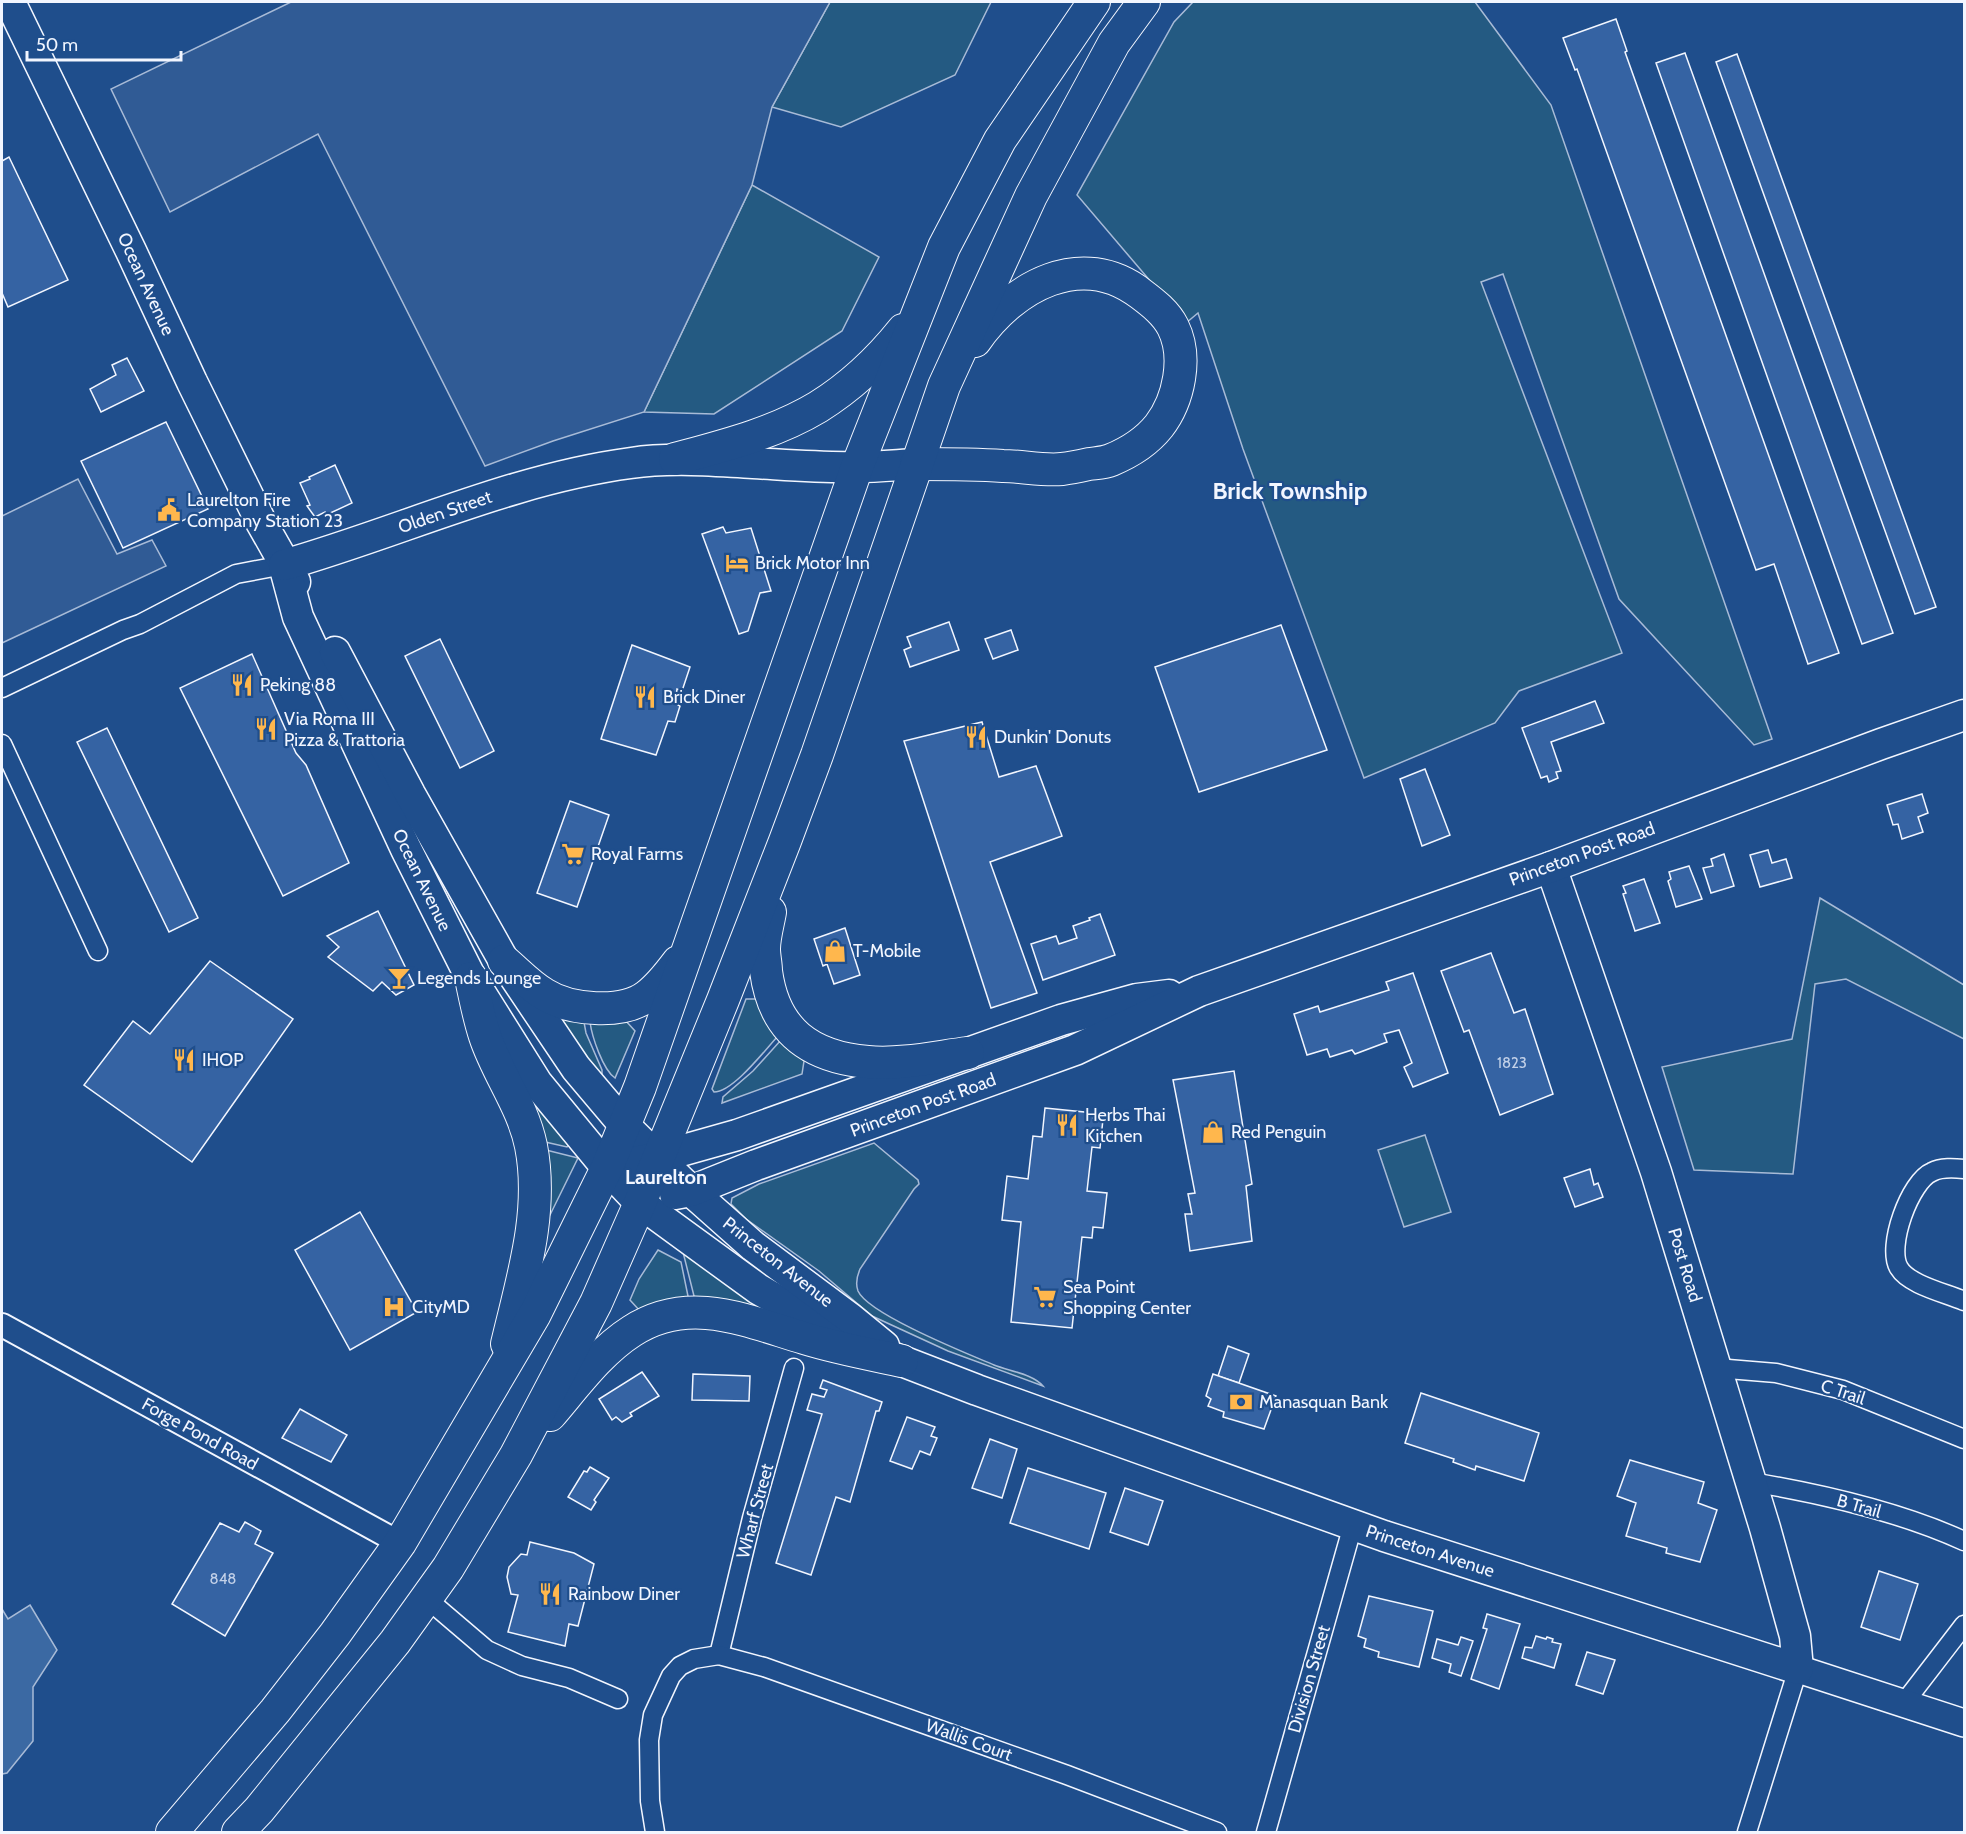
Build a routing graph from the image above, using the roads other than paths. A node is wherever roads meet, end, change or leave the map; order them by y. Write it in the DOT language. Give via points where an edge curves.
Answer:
graph roads {
  1 [pos="10,2"];
  2 [pos="1094,2"];
  3 [pos="1144,2"];
  4 [pos="921,309"];
  5 [pos="944,386"];
  6 [pos="675,459"];
  7 [pos="916,464"];
  8 [pos="857,467"];
  9 [pos="284,565"];
  10 [pos="2,688"];
  11 [pos="1965,715"];
  12 [pos="2,744"];
  13 [pos="785,841"];
  14 [pos="1551,867"];
  15 [pos="690,946"];
  16 [pos="98,951"];
  17 [pos="504,961"];
  18 [pos="471,978"];
  19 [pos="1199,991"];
  20 [pos="968,1053"];
  21 [pos="625,1126"];
  22 [pos="659,1157"];
  23 [pos="607,1168"];
  24 [pos="1965,1169"];
  25 [pos="691,1191"];
  26 [pos="640,1203"];
  27 [pos="1965,1301"];
  28 [pos="2,1325"];
  29 [pos="902,1361"];
  30 [pos="794,1368"];
  31 [pos="1716,1368"];
  32 [pos="500,1376"];
  33 [pos="1965,1439"];
  34 [pos="516,1455"];
  35 [pos="1751,1482"];
  36 [pos="1353,1525"];
  37 [pos="1965,1540"];
  38 [pos="400,1543"];
  39 [pos="426,1598"];
  40 [pos="1965,1624"];
  41 [pos="719,1655"];
  42 [pos="1798,1669"];
  43 [pos="618,1699"];
  44 [pos="1904,1703"];
  45 [pos="1965,1723"];
  46 [pos="172,1833"];
  47 [pos="238,1833"];
  48 [pos="654,1833"];
  49 [pos="1217,1833"];
  50 [pos="1266,1833"];
  51 [pos="1747,1833"];
  1 -- 9 [label="main road, Ocean Avenue"];
  2 -- 4 [label="highway" via="1000,140 944,247"];
  3 -- 5 [label="highway" via="1114,43 1031,196"];
  4 -- 6 [label="highway" via="861,375 817,407 778,426"];
  4 -- 8 [label="highway"];
  5 -- 7 [label="highway"];
  5 -- 7 [label="highway" via="980,334 1010,303 1041,281 1074,273 1120,281 1159,308 1173,327 1181,365 1172,402 1159,426 1137,446 1109,461 1060,469"];
  6 -- 8 [label="main road, Olden Street"];
  6 -- 9 [label="main road, Olden Street" via="594,468 536,482"];
  7 -- 8 [label="main road, Olden Street"];
  7 -- 13 [label="highway"];
  8 -- 15 [label="highway"];
  9 -- 10 [label="street, Olden Street" via="236,574"];
  9 -- 17 [label="main road, Ocean Avenue" via="313,609"];
  9 -- 18 [label="main road, Ocean Avenue" via="298,617"];
  11 -- 14 [label="main road, Princeton Post Road"];
  12 -- 16 [label="street"];
  13 -- 20 [label="highway" via="764,949 768,987 777,1012 789,1028 804,1043 830,1056 869,1062"];
  13 -- 22 [label="highway"];
  14 -- 19 [label="main road, Princeton Post Road"];
  14 -- 31 [label="main road, Post Road" via="1656,1172"];
  15 -- 17 [label="highway" via="646,997 609,1009 564,1003 543,994"];
  15 -- 21 [label="highway"];
  17 -- 21 [label="main road, Ocean Avenue" via="576,1068"];
  18 -- 23 [label="main road, Ocean Avenue" via="537,1083"];
  18 -- 32 [label="highway" via="485,1037 514,1096 531,1144 534,1171 535,1210 529,1248"];
  19 -- 20 [label="main road, Princeton Post Road" via="1137,999 1061,1020"];
  19 -- 25 [label="main road, Princeton Post Road" via="1076,1050"];
  20 -- 22 [label="main road, Princeton Post Road" via="737,1135"];
  21 -- 22 [label="main road, Ocean Avenue"];
  21 -- 23 [label="highway"];
  22 -- 23 [label="main road, Princeton Post Road"];
  22 -- 25 [label="main road, Princeton Avenue"];
  22 -- 26 [label="highway"];
  23 -- 26 [label="main road, Princeton Avenue"];
  23 -- 32 [label="highway"];
  24 -- 27 [label="street" via="1932,1171 1921,1180 1900,1218 1896,1240 1898,1266 1910,1280"];
  25 -- 26 [label="main road, Princeton Post Road"];
  25 -- 29 [label="main road, Princeton Avenue" via="753,1246"];
  26 -- 29 [label="main road, Princeton Avenue" via="784,1305 845,1339"];
  26 -- 34 [label="highway" via="596,1303"];
  28 -- 38 [label="street, Forge Pond Road"];
  29 -- 34 [label="highway" via="836,1347 719,1313 664,1317 634,1329 608,1349"];
  29 -- 36 [label="main road, Princeton Avenue"];
  30 -- 41 [label="street, Wharf Street"];
  31 -- 33 [label="street, C Trail" via="1776,1373 1843,1390"];
  31 -- 35 [label="main road, Post Road"];
  32 -- 38 [label="highway"];
  34 -- 39 [label="highway"];
  35 -- 37 [label="street, B Trail" via="1813,1493 1935,1527"];
  35 -- 42 [label="main road, Post Road" via="1795,1636"];
  36 -- 42 [label="main road, Princeton Avenue"];
  36 -- 50 [label="street, Division Street"];
  38 -- 46 [label="highway" via="275,1711"];
  39 -- 43 [label="street" via="486,1650"];
  39 -- 47 [label="highway" via="395,1642"];
  40 -- 44 [label="street"];
  41 -- 48 [label="street" via="680,1666 671,1676 653,1715 649,1740"];
  41 -- 49 [label="street, Wallis Court" via="764,1667 1044,1767"];
  42 -- 44 [label="main road, Princeton Avenue"];
  42 -- 51 [label="street"];
  44 -- 45 [label="main road, Princeton Avenue"];
}
